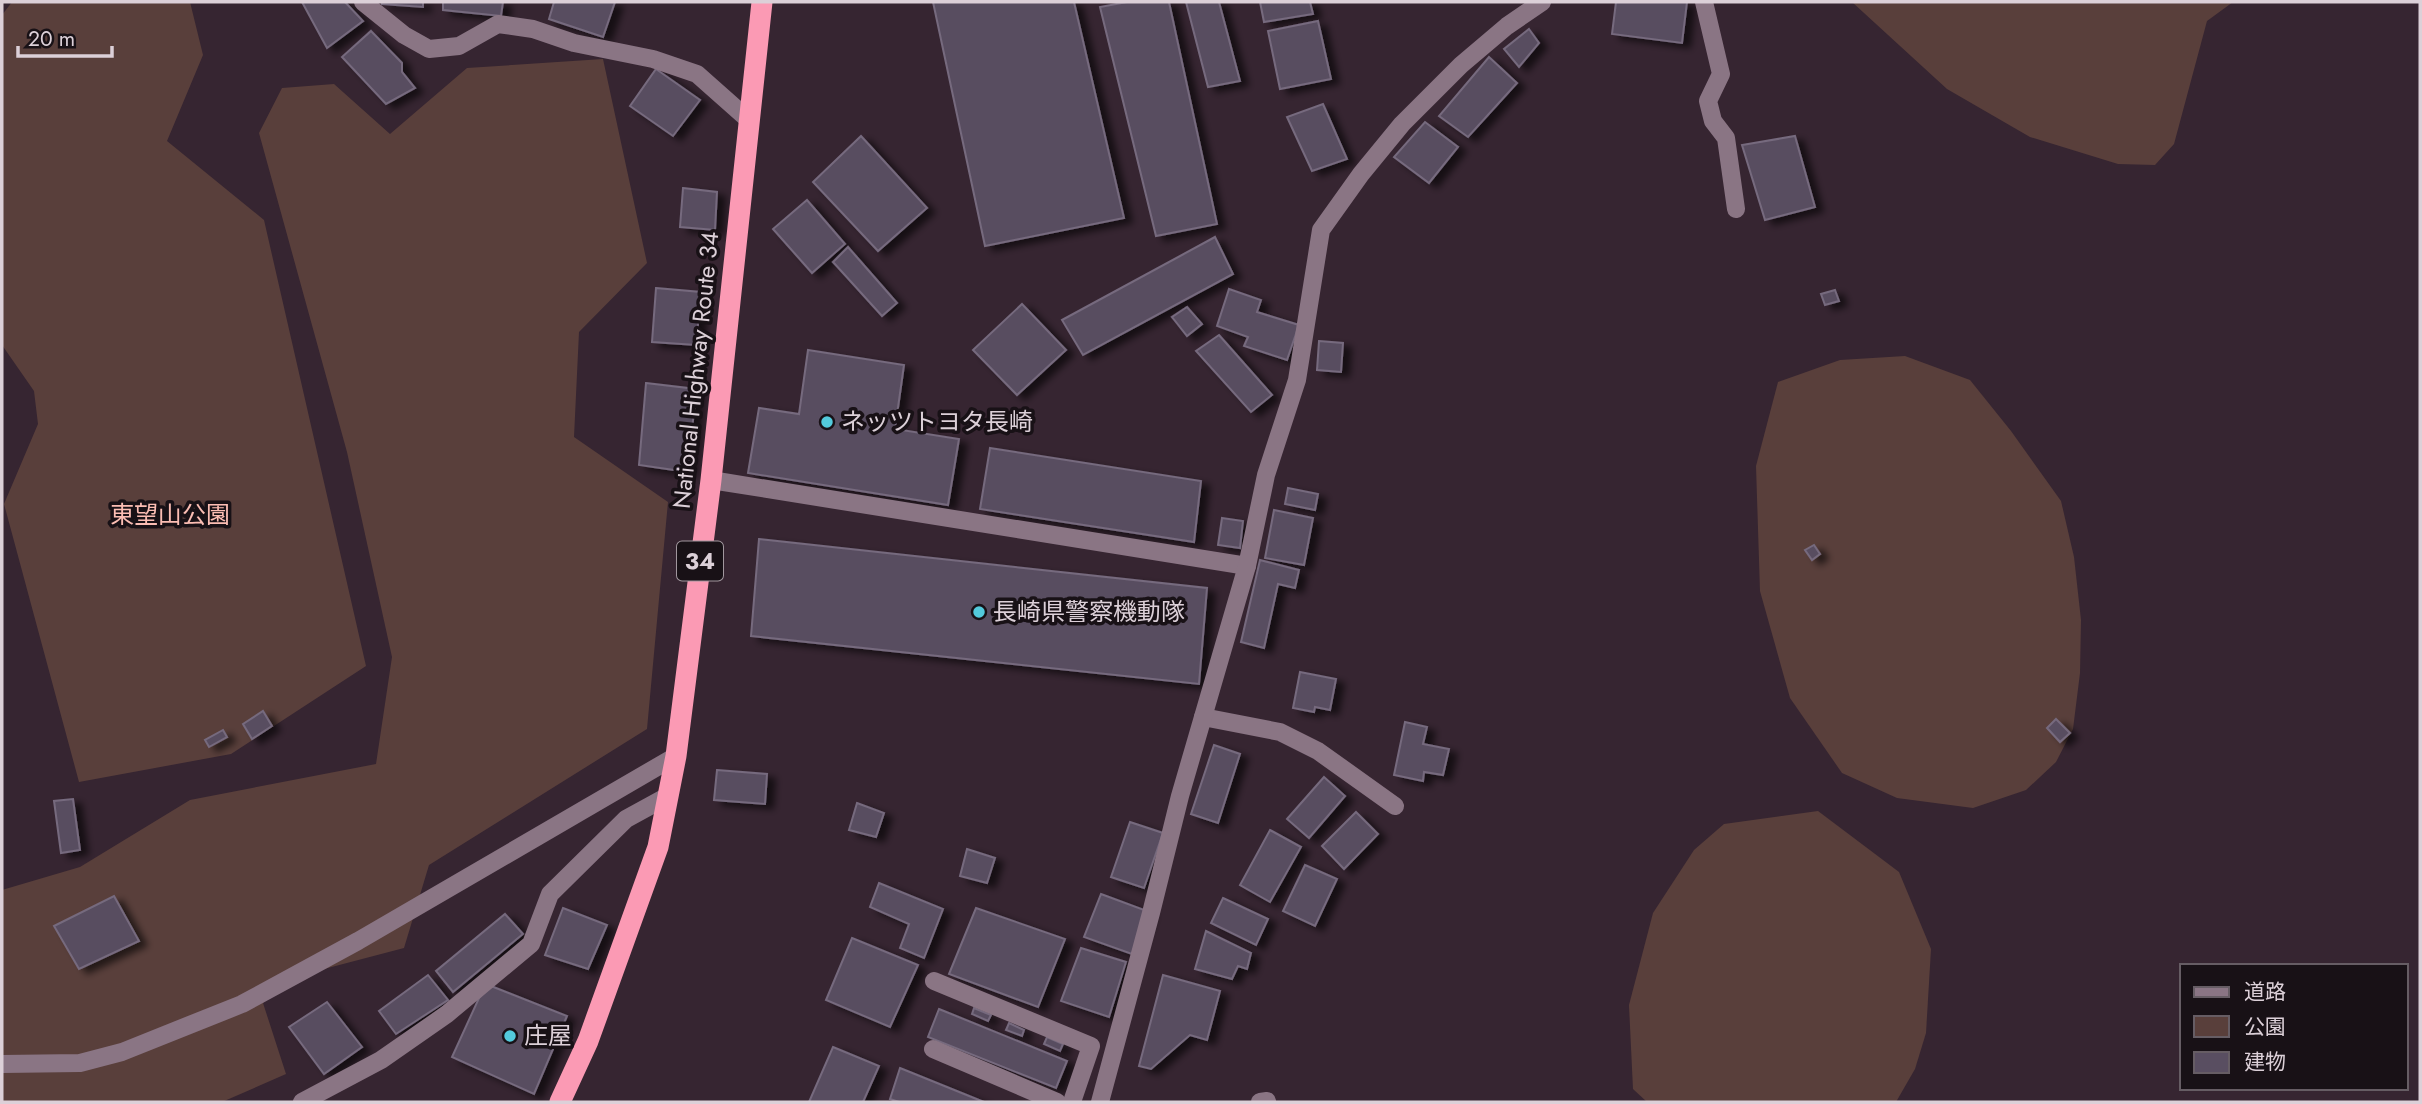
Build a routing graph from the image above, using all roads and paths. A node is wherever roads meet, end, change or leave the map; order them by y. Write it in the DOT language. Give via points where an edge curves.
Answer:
graph roads {
  1 [pos="363,2"];
  2 [pos="762,2"];
  3 [pos="1542,2"];
  4 [pos="1704,2"];
  5 [pos="750,121"];
  6 [pos="1736,209"];
  7 [pos="711,480"];
  8 [pos="1248,566"];
  9 [pos="1203,716"];
  10 [pos="676,756"];
  11 [pos="668,796"];
  12 [pos="1395,806"];
  13 [pos="934,981"];
  14 [pos="933,1049"];
  15 [pos="2,1064"];
  16 [pos="302,1102"];
  17 [pos="561,1102"];
  18 [pos="1057,1102"];
  19 [pos="1072,1102"];
  20 [pos="1100,1102"];
  1 -- 5 [label="street" via="404,35 429,48 459,46 498,24 653,59 697,74"];
  2 -- 5 [label="highway, National Highway Route 34 / 34"];
  3 -- 8 [label="street" via="1461,65 1402,124 1321,230 1297,380 1266,475"];
  4 -- 6 [label="street" via="1721,74 1708,101 1713,121 1726,138"];
  5 -- 7 [label="highway, National Highway Route 34 / 34"];
  7 -- 8 [label="street"];
  7 -- 10 [label="highway, National Highway Route 34 / 34"];
  8 -- 9 [label="street"];
  9 -- 12 [label="street" via="1280,732 1318,751"];
  9 -- 20 [label="street"];
  10 -- 11 [label="highway, National Highway Route 34 / 34"];
  10 -- 15 [label="street" via="242,1004 122,1052 80,1063"];
  11 -- 16 [label="street" via="626,819 550,894 531,944 447,1014 381,1060"];
  11 -- 17 [label="highway, National Highway Route 34 / 34" via="658,847 588,1041"];
  13 -- 19 [label="street" via="1091,1046"];
  14 -- 18 [label="street"];
}
